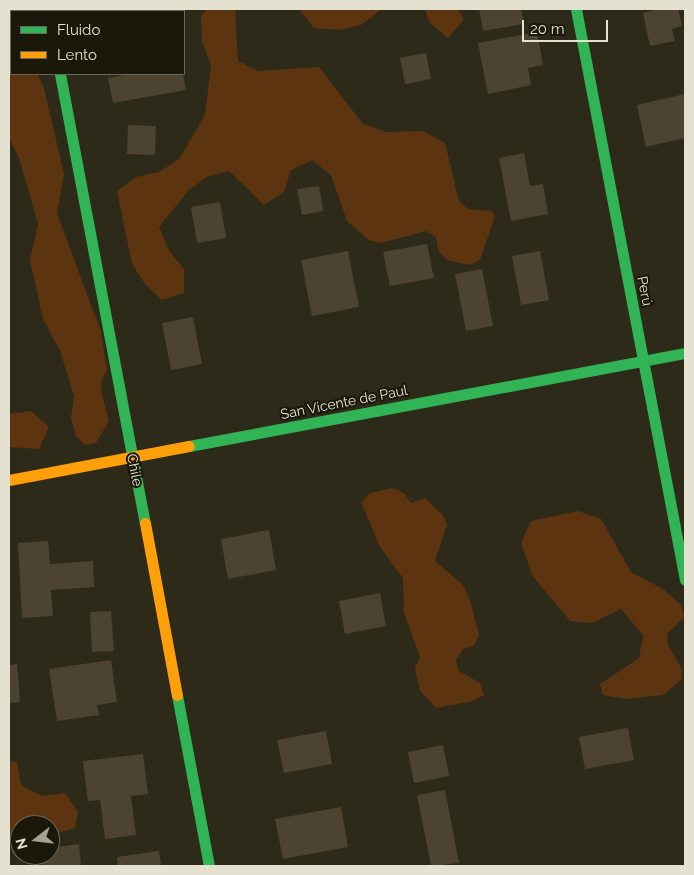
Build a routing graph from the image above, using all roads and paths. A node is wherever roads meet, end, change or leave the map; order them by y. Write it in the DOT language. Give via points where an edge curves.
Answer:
graph roads {
  1 [pos="576,9"];
  2 [pos="60,75"];
  3 [pos="685,353"];
  4 [pos="644,361"];
  5 [pos="132,457"];
  6 [pos="9,480"];
  7 [pos="685,580"];
  8 [pos="209,866"];
  1 -- 4 [label="street, Perú"];
  2 -- 5 [label="street, Chile"];
  3 -- 4 [label="street, San Vicente de Paul"];
  4 -- 5 [label="street, San Vicente de Paul"];
  4 -- 7 [label="street, Perú"];
  5 -- 6 [label="street, San Vicente de Paul"];
  5 -- 8 [label="street, Chile"];
}
